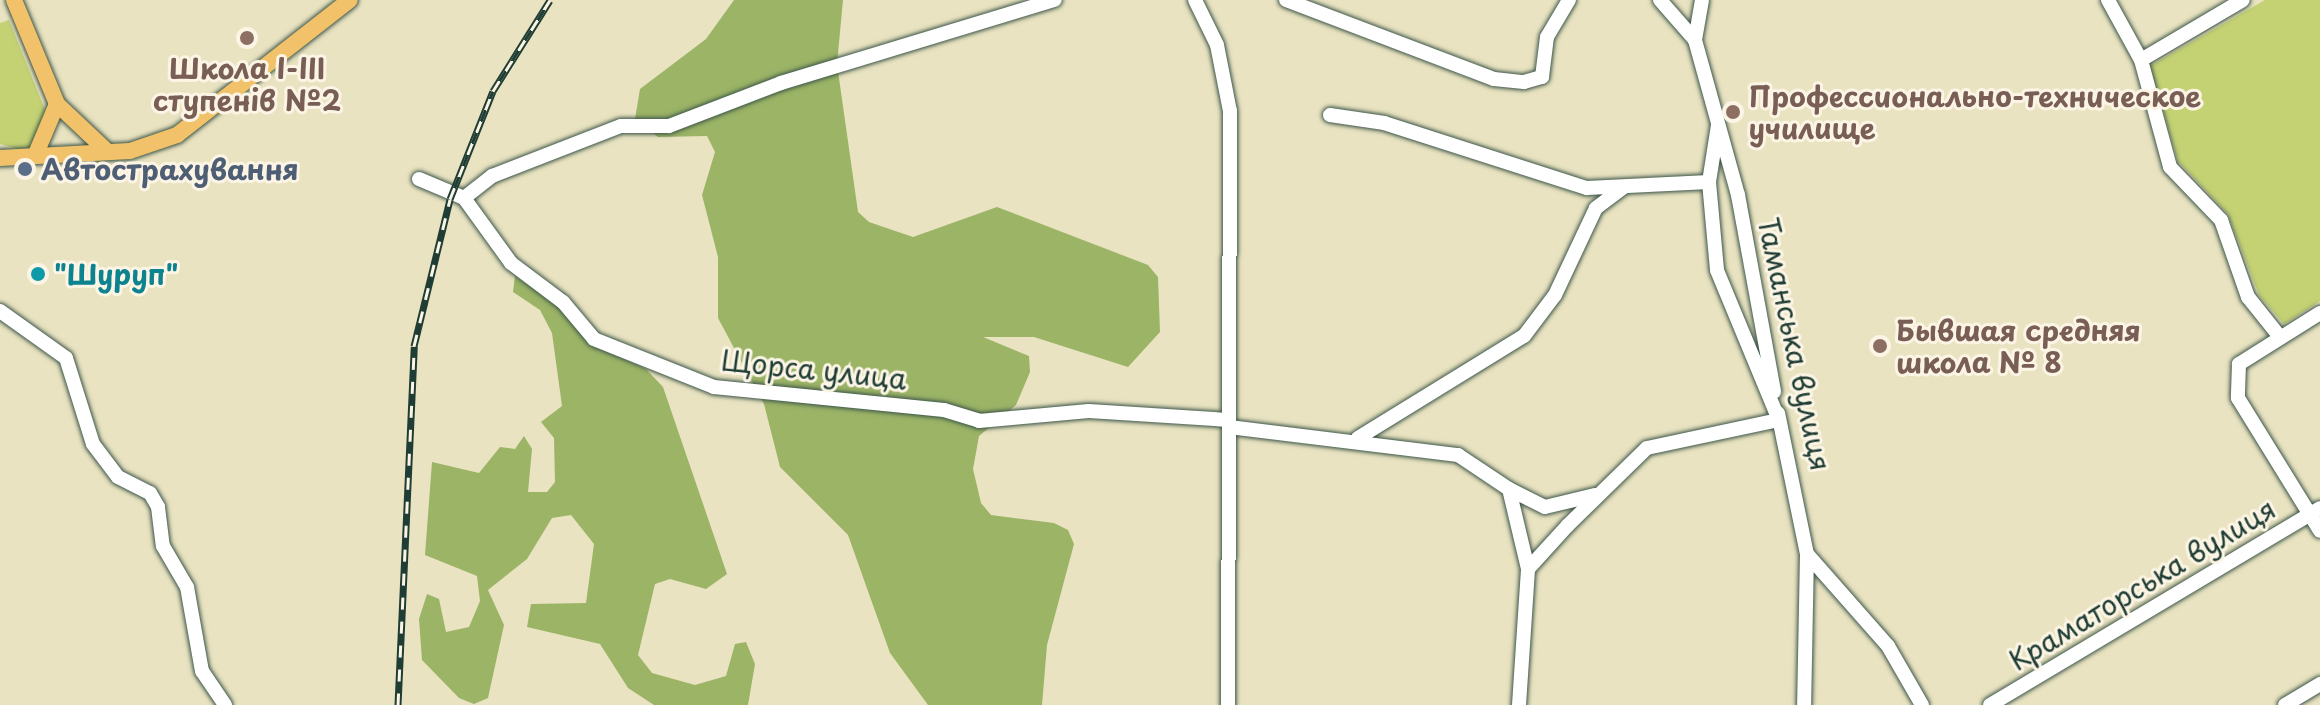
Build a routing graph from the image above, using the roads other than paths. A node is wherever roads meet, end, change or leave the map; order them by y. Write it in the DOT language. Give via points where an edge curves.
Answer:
graph roads {
  1 [pos="350,0"];
  2 [pos="1055,0"];
  3 [pos="1195,0"];
  4 [pos="1286,0"];
  5 [pos="1569,0"];
  6 [pos="1660,0"];
  7 [pos="1702,0"];
  8 [pos="2108,0"];
  9 [pos="2243,0"];
  10 [pos="16,5"];
  11 [pos="1312,5"];
  12 [pos="0,6"];
  13 [pos="1695,40"];
  14 [pos="2141,60"];
  15 [pos="57,104"];
  16 [pos="1330,115"];
  17 [pos="1718,125"];
  18 [pos="108,152"];
  19 [pos="2,156"];
  20 [pos="35,156"];
  21 [pos="419,179"];
  22 [pos="1709,182"];
  23 [pos="1624,187"];
  24 [pos="464,198"];
  25 [pos="0,311"];
  26 [pos="2320,313"];
  27 [pos="2280,337"];
  28 [pos="1779,420"];
  29 [pos="1229,424"];
  30 [pos="1358,438"];
  31 [pos="1509,489"];
  32 [pos="1595,495"];
  33 [pos="2315,511"];
  34 [pos="2320,531"];
  35 [pos="1807,554"];
  36 [pos="1528,569"];
  37 [pos="2320,684"];
  38 [pos="225,705"];
  39 [pos="1228,705"];
  40 [pos="1519,705"];
  41 [pos="1804,705"];
  42 [pos="1922,705"];
  43 [pos="1990,705"];
  44 [pos="2285,705"];
  1 -- 18 [label="main road" via="177,135"];
  2 -- 24 [label="street" via="781,83 669,126 621,126 492,176"];
  3 -- 29 [label="street" via="1217,45 1230,111"];
  4 -- 11 [label="street"];
  5 -- 11 [label="street" via="1547,37 1542,77 1524,82 1494,79"];
  6 -- 13 [label="street"];
  7 -- 13 [label="street, Таманська вулиця"];
  8 -- 14 [label="street"];
  9 -- 14 [label="street"];
  10 -- 12 [label="main road"];
  10 -- 15 [label="main road"];
  13 -- 17 [label="street, Таманська вулиця"];
  14 -- 27 [label="street" via="2170,167 2221,220 2248,297"];
  15 -- 18 [label="main road"];
  15 -- 20 [label="main road"];
  16 -- 23 [label="street" via="1384,123 1587,188"];
  17 -- 22 [label="street"];
  17 -- 28 [label="street, Таманська вулиця" via="1738,195"];
  18 -- 20 [label="main road"];
  19 -- 20 [label="main road"];
  21 -- 24 [label="street"];
  22 -- 23 [label="street"];
  22 -- 28 [label="street" via="1717,270"];
  23 -- 30 [label="street" via="1596,208 1555,295 1524,336"];
  24 -- 29 [label="street, Щорса улица" via="511,263 563,302 594,339 714,387 944,410 979,421 1089,411"];
  25 -- 38 [label="street" via="66,358 100,454 158,507 163,546 187,587 202,671"];
  26 -- 27 [label="street"];
  27 -- 33 [label="street" via="2239,364 2238,398"];
  28 -- 32 [label="street" via="1647,448"];
  28 -- 35 [label="street, Таманська вулиця"];
  29 -- 30 [label="street, Щорса улица"];
  29 -- 39 [label="street"];
  30 -- 31 [label="street, Щорса улица" via="1458,455"];
  31 -- 32 [label="street, Щорса улица" via="1545,507"];
  31 -- 36 [label="street"];
  32 -- 36 [label="street"];
  33 -- 34 [label="street"];
  33 -- 43 [label="street, Краматорська вулиця"];
  35 -- 41 [label="street, Таманська вулиця"];
  35 -- 42 [label="street" via="1888,646"];
  36 -- 40 [label="street"];
  37 -- 44 [label="street"];
}
